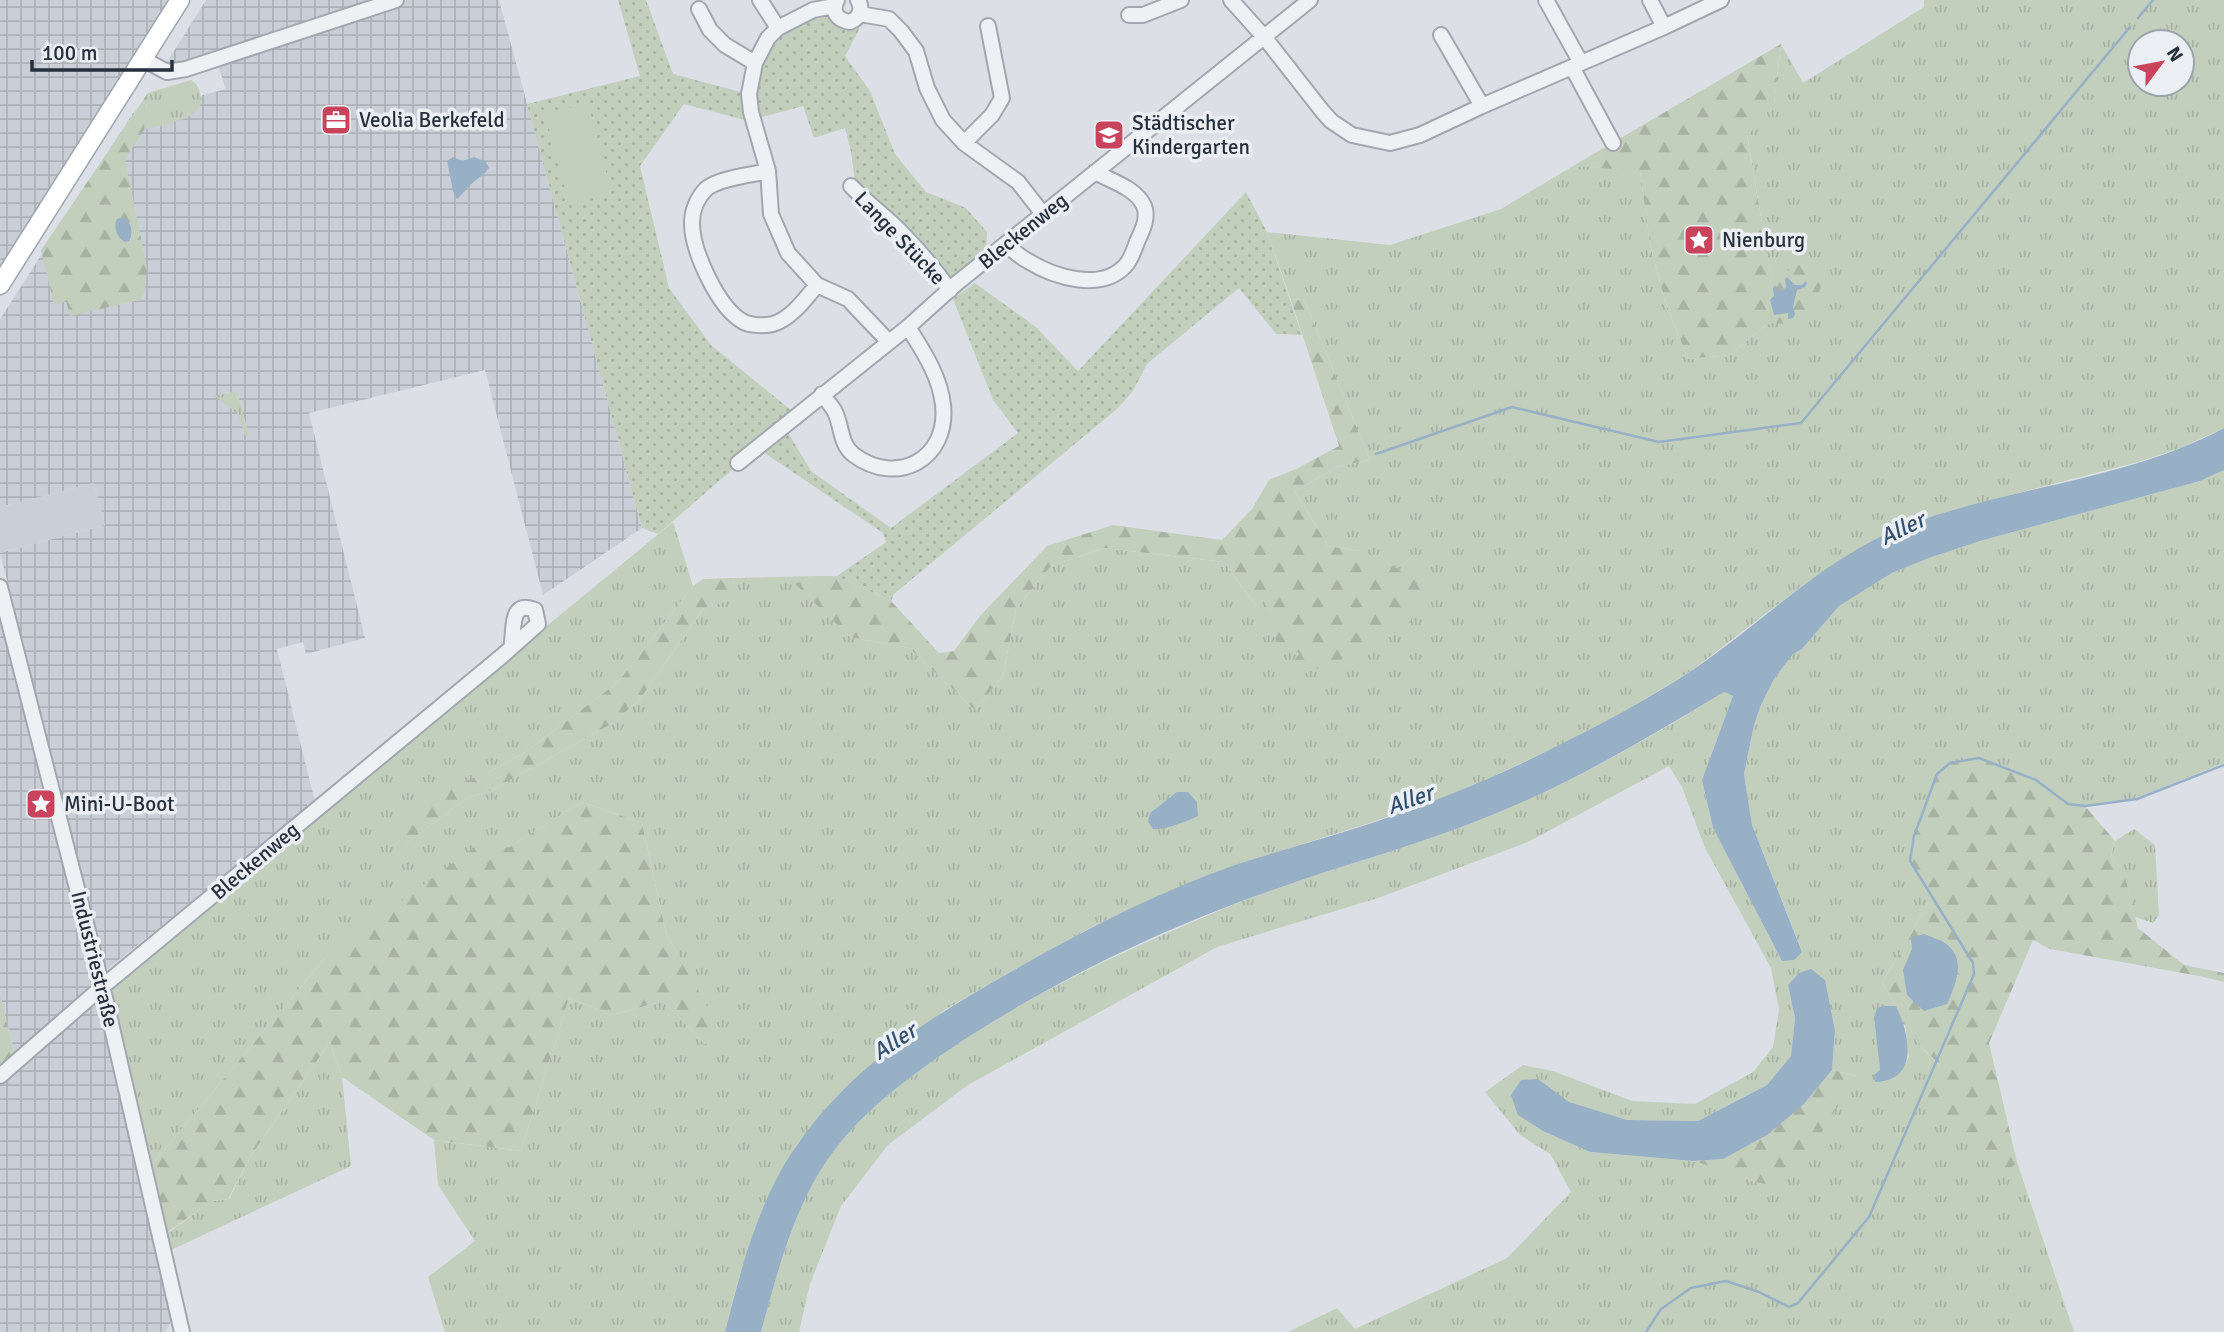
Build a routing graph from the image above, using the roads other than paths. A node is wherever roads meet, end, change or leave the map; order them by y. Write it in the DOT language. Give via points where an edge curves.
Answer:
graph roads {
  1 [pos="180,0"];
  2 [pos="396,0"];
  3 [pos="760,0"];
  4 [pos="1181,0"];
  5 [pos="1231,0"];
  6 [pos="1310,0"];
  7 [pos="1546,0"];
  8 [pos="1650,0"];
  9 [pos="1721,0"];
  10 [pos="836,3"];
  11 [pos="859,7"];
  12 [pos="699,9"];
  13 [pos="1129,15"];
  14 [pos="988,26"];
  15 [pos="1664,27"];
  16 [pos="778,28"];
  17 [pos="1441,34"];
  18 [pos="1265,38"];
  19 [pos="142,59"];
  20 [pos="755,63"];
  21 [pos="1577,65"];
  22 [pos="1482,106"];
  23 [pos="964,143"];
  24 [pos="1613,143"];
  25 [pos="768,171"];
  26 [pos="1095,172"];
  27 [pos="850,186"];
  28 [pos="1043,214"];
  29 [pos="1006,245"];
  30 [pos="7,269"];
  31 [pos="0,285"];
  32 [pos="817,285"];
  33 [pos="950,290"];
  34 [pos="908,327"];
  35 [pos="888,341"];
  36 [pos="822,394"];
  37 [pos="738,463"];
  38 [pos="0,587"];
  39 [pos="511,648"];
  40 [pos="102,987"];
  41 [pos="0,1076"];
  42 [pos="182,1332"];
  1 -- 19 [label="main road"];
  2 -- 19 [label="street" via="186,69 167,72"];
  3 -- 16 [label="street"];
  4 -- 13 [label="street" via="1143,15"];
  5 -- 18 [label="street"];
  6 -- 18 [label="street, Bleckenweg"];
  7 -- 21 [label="street"];
  8 -- 15 [label="street"];
  9 -- 15 [label="street"];
  10 -- 11 [label="street" via="835,15 842,21 854,20"];
  10 -- 16 [label="street"];
  11 -- 23 [label="street" via="889,19 901,31 916,51 943,120"];
  12 -- 20 [label="street" via="725,45"];
  14 -- 23 [label="street" via="1002,98"];
  15 -- 21 [label="street"];
  16 -- 20 [label="street"];
  17 -- 22 [label="street"];
  18 -- 22 [label="street" via="1331,121 1352,135 1390,143 1420,135"];
  18 -- 26 [label="street, Bleckenweg"];
  19 -- 30 [label="main road"];
  20 -- 25 [label="street" via="750,104"];
  21 -- 22 [label="street"];
  21 -- 24 [label="street"];
  23 -- 28 [label="street" via="1018,182"];
  25 -- 32 [label="street" via="771,214 788,253"];
  25 -- 32 [label="street" via="719,182 707,189 695,207 696,247 709,279 724,306 743,322 758,325 775,324"];
  26 -- 28 [label="street, Bleckenweg"];
  26 -- 29 [label="street" via="1134,193 1143,205 1144,227 1125,266 1099,280 1084,280 1050,272"];
  27 -- 33 [label="street, Lange Stücke" via="929,261"];
  28 -- 29 [label="street, Bleckenweg"];
  29 -- 33 [label="street, Bleckenweg"];
  30 -- 31 [label="main road"];
  32 -- 35 [label="street" via="848,299"];
  33 -- 34 [label="street, Bleckenweg"];
  34 -- 35 [label="street, Bleckenweg"];
  34 -- 36 [label="street" via="933,367 943,404 943,432 935,448 914,464 891,470 871,465 852,454 836,413"];
  35 -- 36 [label="street, Bleckenweg"];
  36 -- 37 [label="street, Bleckenweg"];
  38 -- 40 [label="street, Industriestraße"];
  39 -- 39 [label="street, Bleckenweg" via="515,615 528,607 535,610 541,624"];
  39 -- 40 [label="street, Bleckenweg"];
  40 -- 41 [label="street, Bleckenweg"];
  40 -- 42 [label="street, Industriestraße"];
}
